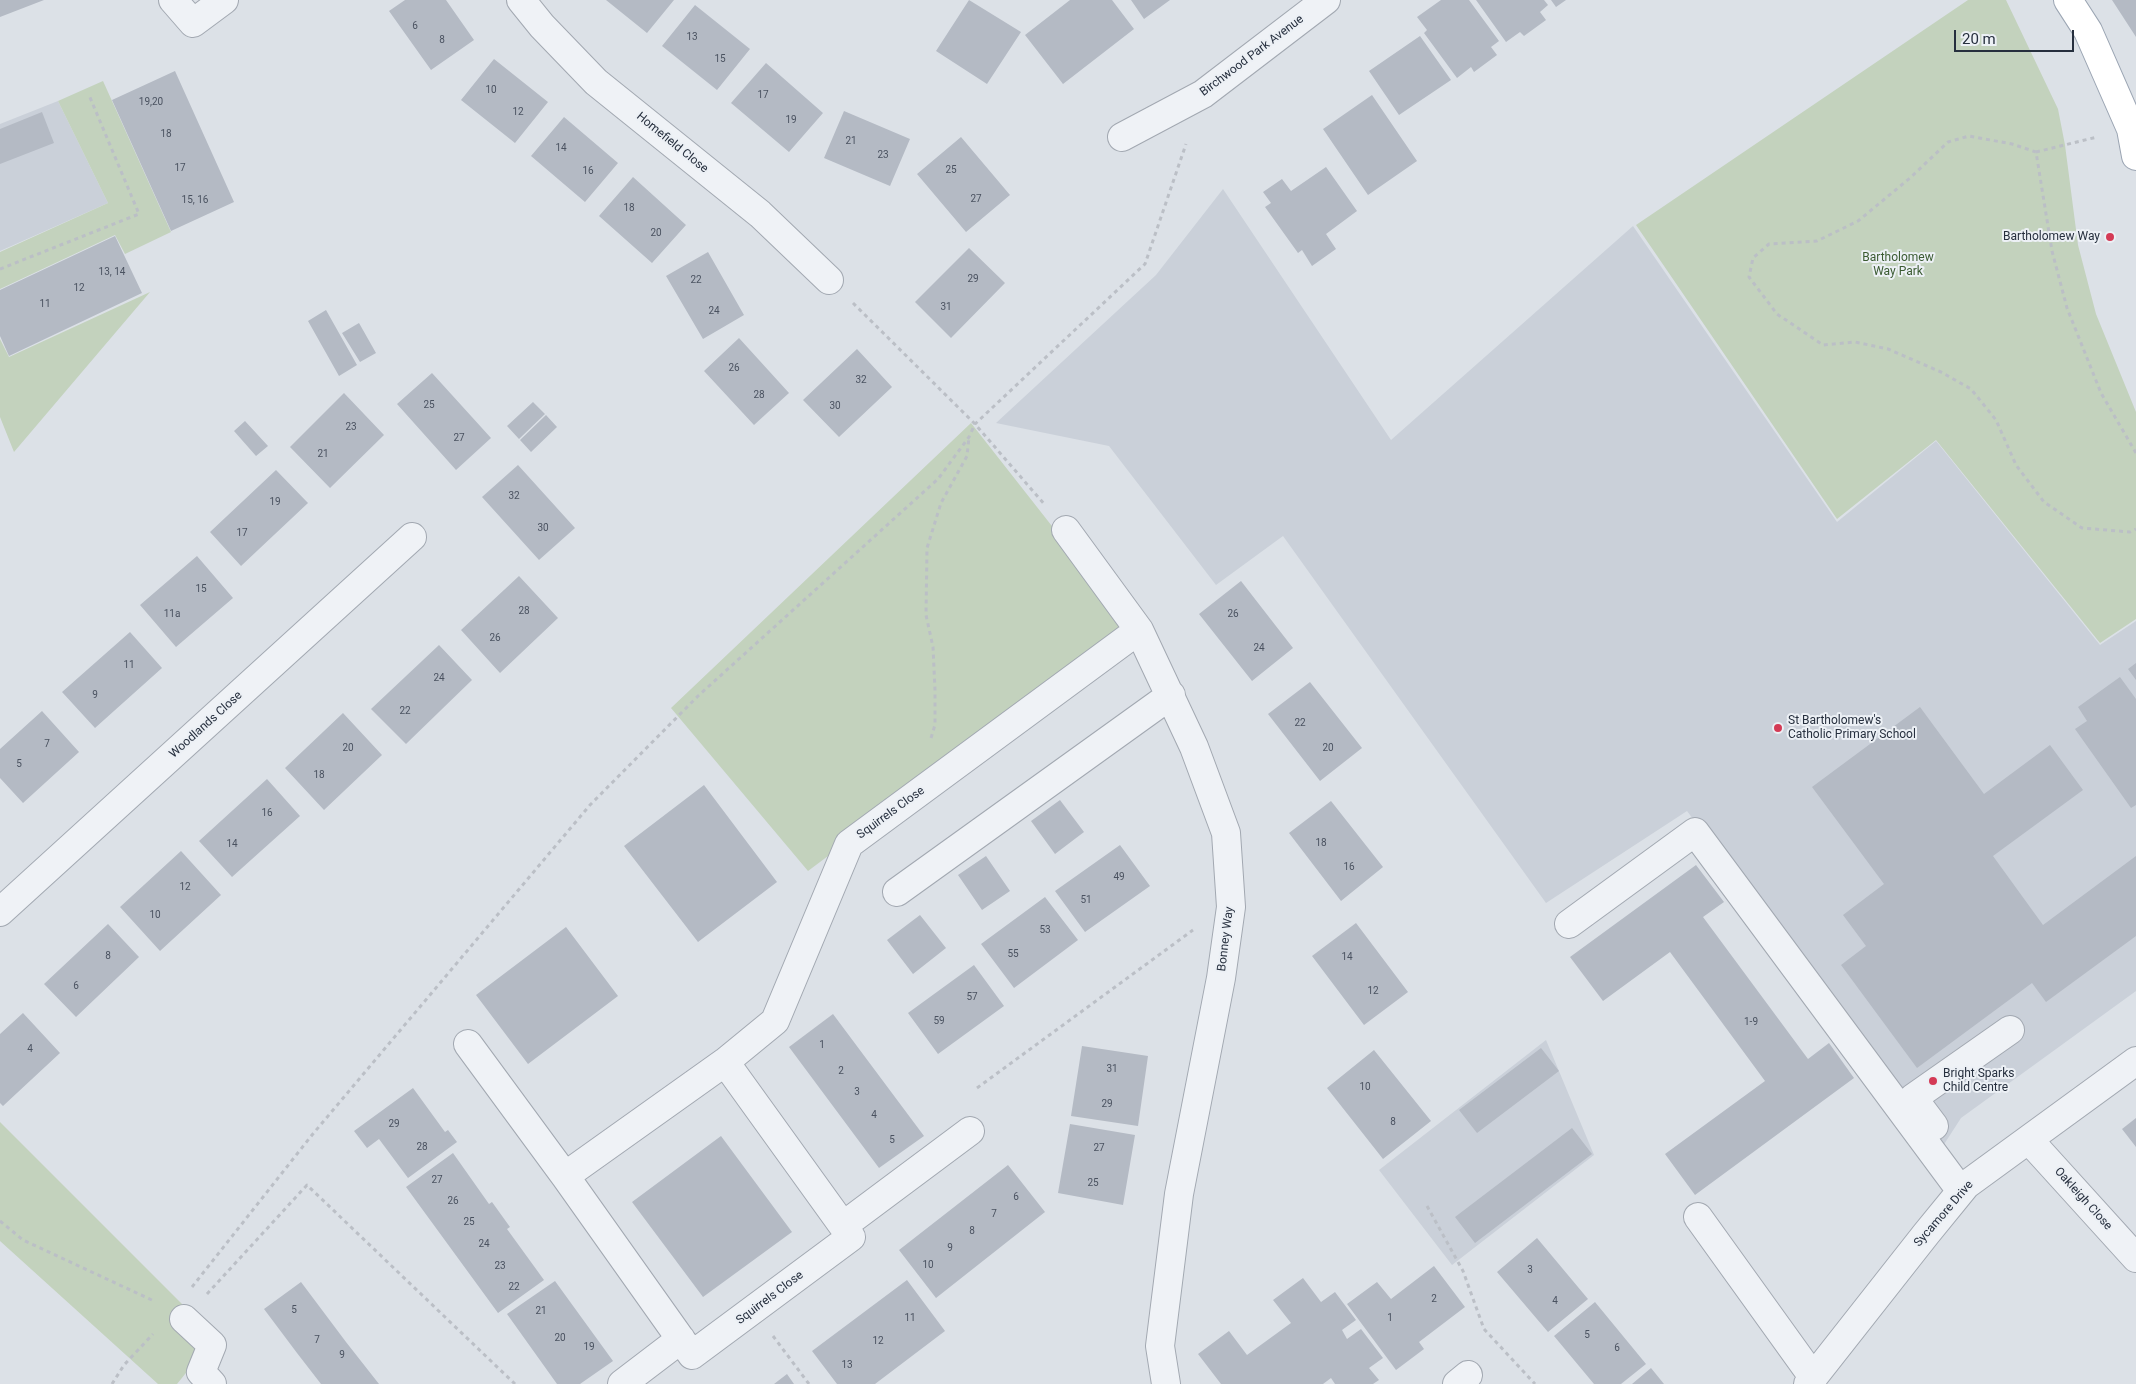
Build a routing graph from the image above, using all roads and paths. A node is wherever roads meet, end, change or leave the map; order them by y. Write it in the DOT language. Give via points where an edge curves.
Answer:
graph roads {
  1 [pos="173,0"];
  2 [pos="224,0"];
  3 [pos="521,0"];
  4 [pos="1326,0"];
  5 [pos="2068,0"];
  6 [pos="1203,94"];
  7 [pos="89,95"];
  8 [pos="2130,129"];
  9 [pos="1122,137"];
  10 [pos="2036,152"];
  11 [pos="2136,156"];
  12 [pos="0,269"];
  13 [pos="829,280"];
  14 [pos="975,424"];
  15 [pos="969,437"];
  16 [pos="2136,453"];
  17 [pos="2136,529"];
  18 [pos="1066,530"];
  19 [pos="412,537"];
  20 [pos="1139,630"];
  21 [pos="1171,695"];
  22 [pos="926,788"];
  23 [pos="897,892"];
  24 [pos="0,912"];
  25 [pos="1569,924"];
  26 [pos="1228,926"];
  27 [pos="2010,1030"];
  28 [pos="468,1044"];
  29 [pos="2136,1060"];
  30 [pos="725,1062"];
  31 [pos="977,1088"];
  32 [pos="970,1131"];
  33 [pos="2029,1140"];
  34 [pos="565,1176"];
  35 [pos="1968,1185"];
  36 [pos="1427,1206"];
  37 [pos="1698,1217"];
  38 [pos="0,1221"];
  39 [pos="844,1225"];
  40 [pos="2136,1258"];
  41 [pos="754,1310"];
  42 [pos="179,1314"];
  43 [pos="681,1339"];
  44 [pos="1811,1380"];
  45 [pos="112,1384"];
  46 [pos="212,1384"];
  47 [pos="515,1384"];
  48 [pos="622,1384"];
  49 [pos="809,1384"];
  50 [pos="1166,1384"];
  51 [pos="1535,1384"];
  1 -- 2 [label="street" via="193,23"];
  3 -- 13 [label="street, Homefield Close" via="596,82 760,214"];
  4 -- 6 [label="street, Birchwood Park Avenue"];
  5 -- 8 [label="main road" via="2088,31"];
  6 -- 9 [label="street, Birchwood Park Avenue"];
  6 -- 14 [label="path" via="1145,264"];
  7 -- 12 [label="path" via="139,214"];
  8 -- 10 [label="path"];
  8 -- 11 [label="main road"];
  10 -- 16 [label="path" via="2052,251 2067,308 2101,393"];
  10 -- 17 [label="path" via="1969,136 1948,142 1858,221 1817,241 1769,244 1753,258 1749,277 1777,314 1823,345 1855,342 1888,349 1971,389 1996,420 2016,465 2044,502 2082,528 2130,532"];
  13 -- 14 [label="path"];
  14 -- 15 [label="path"];
  14 -- 18 [label="path"];
  15 -- 22 [label="path" via="967,456 941,503 927,548 926,615 933,647 935,690 934,725 926,760"];
  15 -- 42 [label="path" via="938,479 698,696 590,805 312,1135"];
  18 -- 20 [label="street, Bonney Way"];
  19 -- 24 [label="street, Woodlands Close"];
  20 -- 21 [label="street, Bonney Way"];
  20 -- 22 [label="street, Squirrels Close"];
  21 -- 23 [label="street"];
  21 -- 26 [label="street, Bonney Way" via="1226,833 1231,906"];
  22 -- 30 [label="street, Squirrels Close" via="849,844 776,1021"];
  25 -- 35 [label="street" via="1695,832"];
  26 -- 31 [label="path" via="1202,923"];
  26 -- 50 [label="street, Bonney Way" via="1179,1194 1160,1346"];
  27 -- 35 [label="street" via="1913,1098"];
  28 -- 34 [label="street, Squirrels Close"];
  29 -- 33 [label="street, Sycamore Drive"];
  30 -- 34 [label="street, Squirrels Close"];
  30 -- 39 [label="street"];
  32 -- 39 [label="street"];
  33 -- 35 [label="street, Sycamore Drive"];
  33 -- 40 [label="street, Oakleigh Close"];
  34 -- 43 [label="street, Squirrels Close"];
  35 -- 44 [label="street, Sycamore Drive"];
  36 -- 51 [label="path" via="1463,1271 1484,1329"];
  37 -- 44 [label="street"];
  38 -- 42 [label="path" via="22,1240"];
  39 -- 41 [label="street, Squirrels Close" via="851,1237"];
  41 -- 43 [label="street, Squirrels Close" via="692,1355"];
  41 -- 49 [label="path"];
  42 -- 45 [label="path" via="124,1365"];
  42 -- 46 [label="street" via="212,1344 201,1372"];
  42 -- 47 [label="path" via="307,1185"];
  43 -- 48 [label="street"];
}
